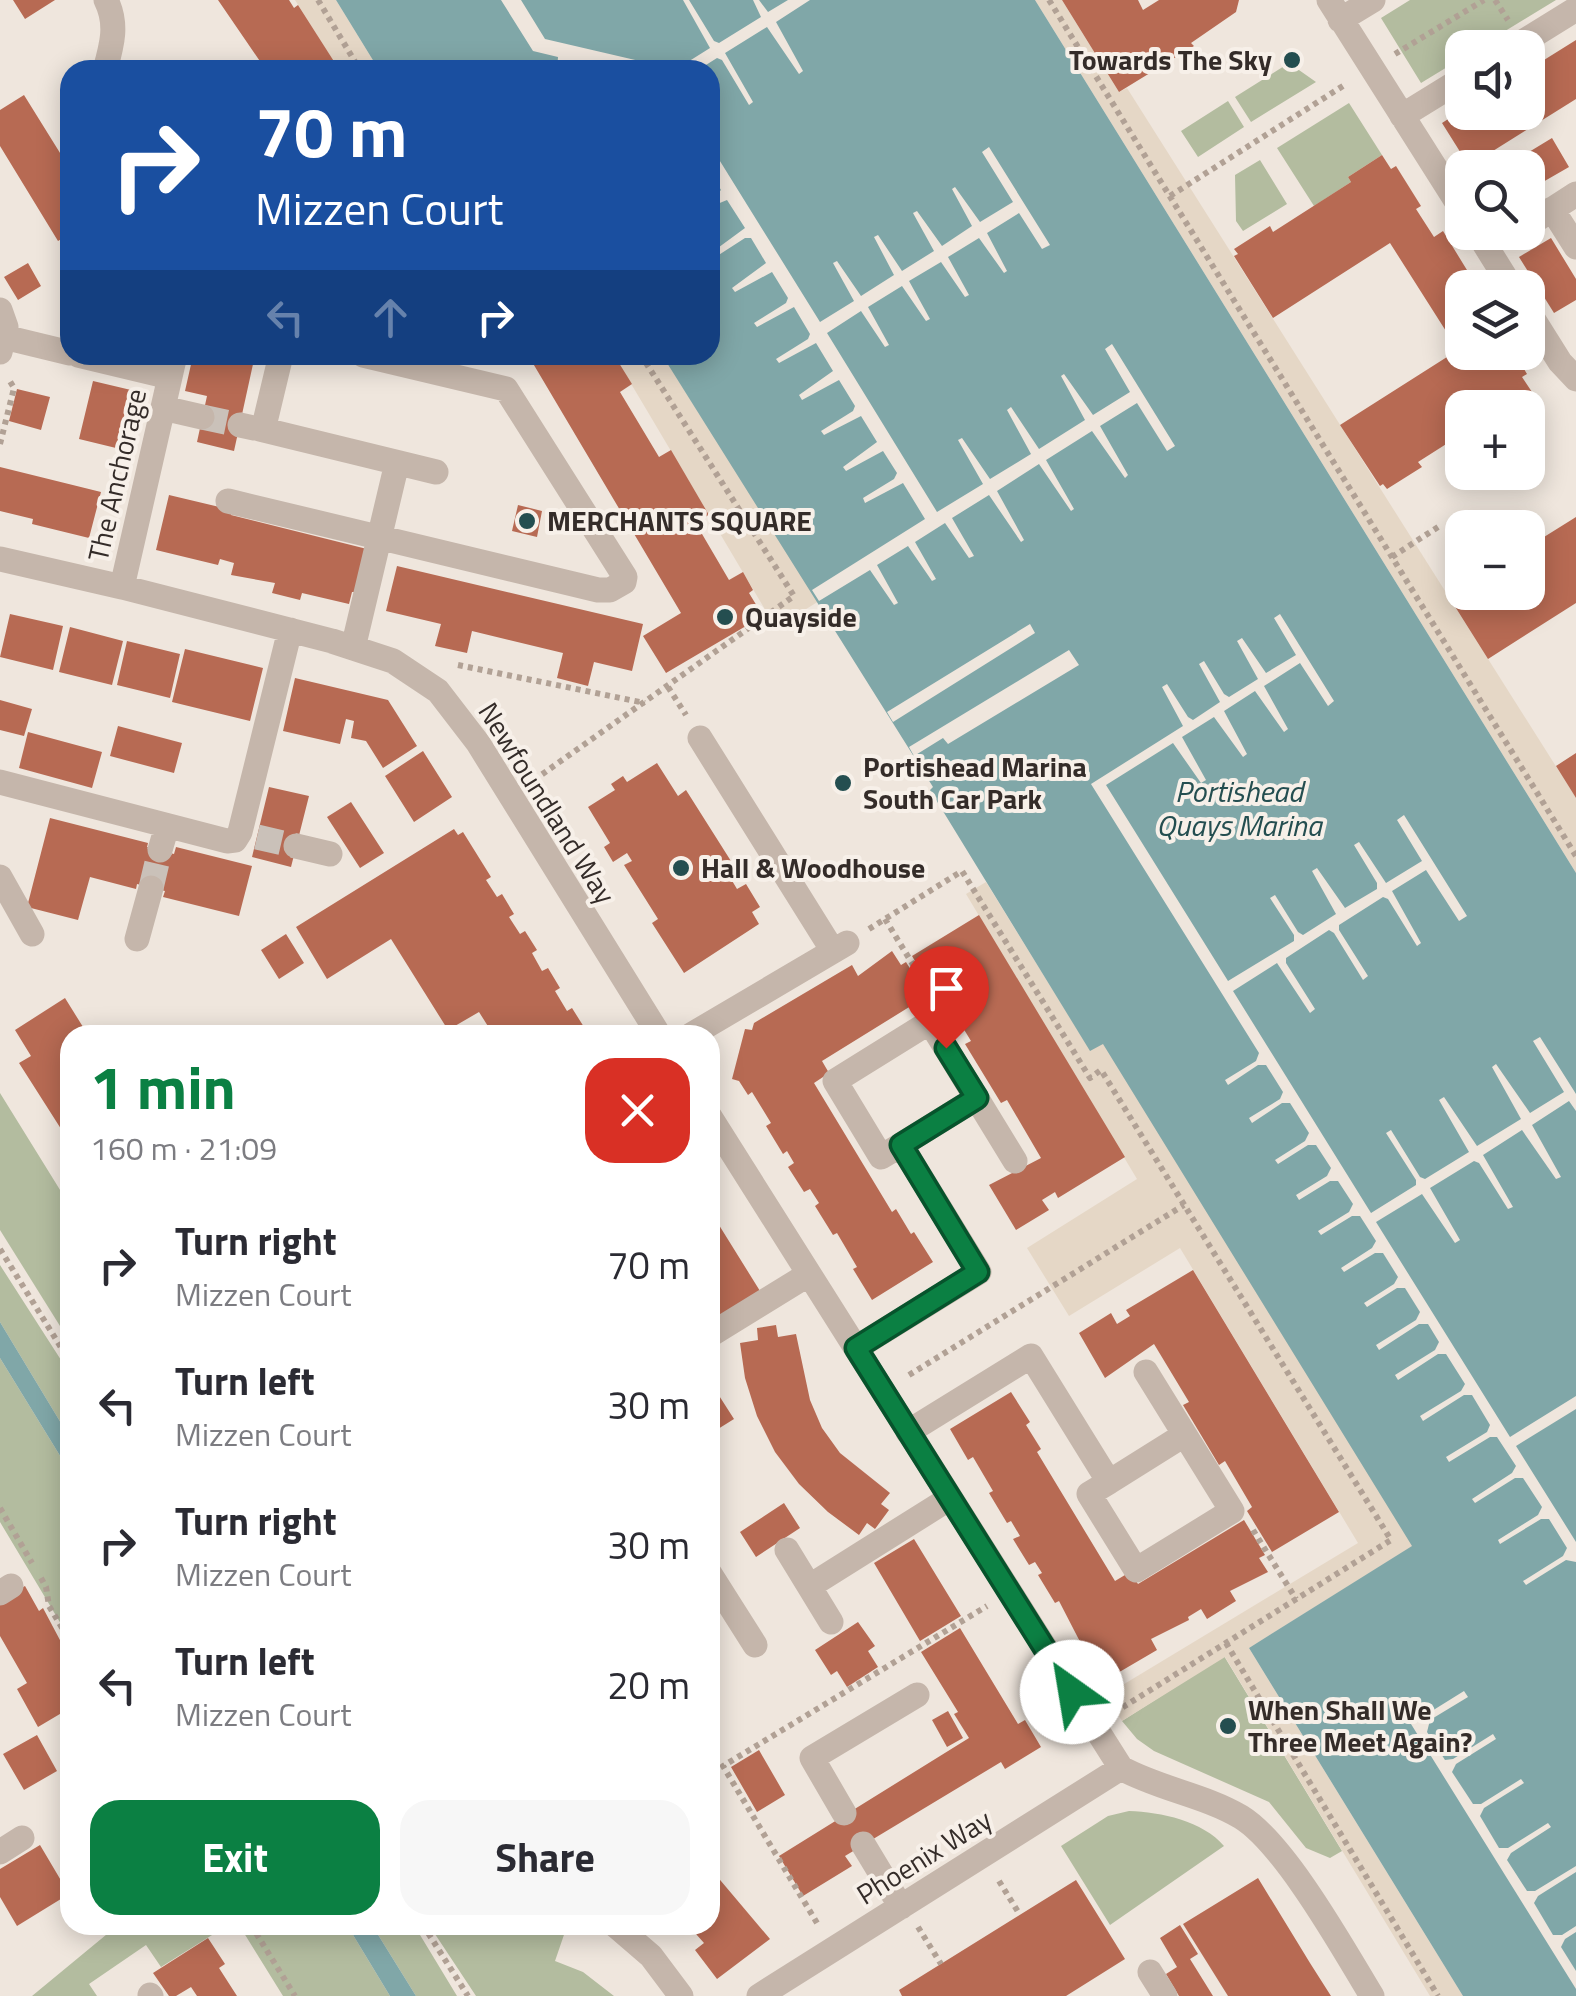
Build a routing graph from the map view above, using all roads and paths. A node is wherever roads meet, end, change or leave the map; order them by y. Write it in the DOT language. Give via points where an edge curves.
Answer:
graph roads {
  1 [pos="106,0"];
  2 [pos="318,0"];
  3 [pos="1049,0"];
  4 [pos="1372,0"];
  5 [pos="1484,0"];
  6 [pos="1576,9"];
  7 [pos="1335,10"];
  8 [pos="1542,30"];
  9 [pos="107,60"];
  10 [pos="354,60"];
  11 [pos="1371,68"];
  12 [pos="1445,89"];
  13 [pos="1402,116"];
  14 [pos="1445,183"];
  15 [pos="1576,194"];
  16 [pos="1170,196"];
  17 [pos="1552,210"];
  18 [pos="1545,214"];
  19 [pos="1576,248"];
  20 [pos="0,310"];
  21 [pos="1545,339"];
  22 [pos="60,353"];
  23 [pos="4,355"];
  24 [pos="279,365"];
  25 [pos="404,365"];
  26 [pos="647,365"];
  27 [pos="172,366"];
  28 [pos="1576,379"];
  29 [pos="163,408"];
  30 [pos="202,416"];
  31 [pos="0,444"];
  32 [pos="397,462"];
  33 [pos="436,472"];
  34 [pos="228,501"];
  35 [pos="1441,524"];
  36 [pos="380,537"];
  37 [pos="1392,556"];
  38 [pos="0,559"];
  39 [pos="122,586"];
  40 [pos="290,630"];
  41 [pos="353,648"];
  42 [pos="445,662"];
  43 [pos="645,703"];
  44 [pos="700,738"];
  45 [pos="0,782"];
  46 [pos="510,797"];
  47 [pos="296,846"];
  48 [pos="330,854"];
  49 [pos="1576,856"];
  50 [pos="0,877"];
  51 [pos="151,888"];
  52 [pos="885,919"];
  53 [pos="32,934"];
  54 [pos="137,939"];
  55 [pos="840,947"];
  56 [pos="930,1022"];
  57 [pos="653,1025"];
  58 [pos="708,1025"];
  59 [pos="977,1098"];
  60 [pos="720,1133"];
  61 [pos="901,1145"];
  62 [pos="1015,1161"];
  63 [pos="1184,1205"];
  64 [pos="0,1250"];
  65 [pos="810,1274"];
  66 [pos="720,1329"];
  67 [pos="60,1346"];
  68 [pos="856,1348"];
  69 [pos="1146,1372"];
  70 [pos="883,1392"];
  71 [pos="908,1432"];
  72 [pos="1184,1435"];
  73 [pos="1109,1482"];
  74 [pos="950,1498"];
  75 [pos="1232,1511"];
  76 [pos="787,1550"];
  77 [pos="810,1586"];
  78 [pos="720,1589"];
  79 [pos="1296,1599"];
  80 [pos="831,1622"];
  81 [pos="1226,1643"];
  82 [pos="756,1645"];
  83 [pos="917,1695"];
  84 [pos="1094,1725"];
  85 [pos="1121,1768"];
  86 [pos="844,1813"];
  87 [pos="864,1844"];
  88 [pos="983,1855"];
  89 [pos="902,1906"];
  90 [pos="1020,1915"];
  91 [pos="257,1935"];
  92 [pos="428,1935"];
  93 [pos="627,1935"];
  94 [pos="941,1964"];
  95 [pos="1150,1972"];
  96 [pos="295,1996"];
  97 [pos="468,1996"];
  98 [pos="681,1996"];
  99 [pos="759,1996"];
  100 [pos="1165,1996"];
  101 [pos="1372,1996"];
  102 [pos="1438,1996"];
  1 -- 9 [label="street" via="114,18"];
  2 -- 10 [label="path"];
  3 -- 16 [label="path"];
  4 -- 7 [label="street"];
  5 -- 11 [label="path"];
  6 -- 8 [label="street"];
  7 -- 11 [label="street"];
  11 -- 13 [label="street"];
  11 -- 16 [label="path"];
  12 -- 13 [label="street"];
  13 -- 14 [label="street"];
  15 -- 17 [label="street"];
  16 -- 37 [label="path"];
  17 -- 18 [label="street"];
  17 -- 19 [label="street"];
  20 -- 23 [label="street"];
  21 -- 28 [label="street"];
  22 -- 23 [label="street"];
  23 -- 31 [label="path" via="14,388"];
  24 -- 32 [label="street" via="267,420 250,427"];
  25 -- 36 [label="street" via="508,390 625,578 604,590"];
  26 -- 43 [label="path" via="794,596"];
  27 -- 29 [label="street, The Anchorage"];
  29 -- 30 [label="street"];
  29 -- 39 [label="street, The Anchorage"];
  32 -- 33 [label="street"];
  32 -- 36 [label="street"];
  34 -- 36 [label="street"];
  35 -- 37 [label="path"];
  36 -- 41 [label="street"];
  37 -- 49 [label="path"];
  38 -- 39 [label="street, Newfoundland Way"];
  39 -- 40 [label="street, Newfoundland Way"];
  40 -- 41 [label="street, Newfoundland Way"];
  40 -- 45 [label="street" via="249,834 227,841 163,838"];
  41 -- 46 [label="street, Newfoundland Way" via="393,661 438,692"];
  42 -- 43 [label="path"];
  43 -- 46 [label="path"];
  44 -- 55 [label="street"];
  46 -- 57 [label="street, Newfoundland Way"];
  47 -- 48 [label="street"];
  50 -- 53 [label="street"];
  51 -- 54 [label="street"];
  52 -- 55 [label="path"];
  52 -- 56 [label="path" via="944,1014"];
  52 -- 63 [label="path" via="962,871 1090,1078 1101,1070"];
  55 -- 58 [label="street"];
  56 -- 59 [label="street"];
  56 -- 61 [label="street" via="835,1082 881,1157"];
  59 -- 61 [label="street"];
  59 -- 62 [label="street"];
  60 -- 65 [label="street"];
  61 -- 68 [label="street" via="978,1272"];
  63 -- 70 [label="path"];
  63 -- 79 [label="path" via="1391,1540"];
  64 -- 67 [label="path"];
  65 -- 66 [label="street"];
  65 -- 68 [label="street"];
  68 -- 70 [label="street"];
  69 -- 72 [label="street"];
  70 -- 71 [label="street"];
  71 -- 73 [label="street" via="1031,1356"];
  71 -- 74 [label="street"];
  72 -- 73 [label="street"];
  72 -- 75 [label="street"];
  73 -- 75 [label="street" via="1090,1494 1136,1570"];
  74 -- 77 [label="street"];
  74 -- 84 [label="street"];
  75 -- 79 [label="path" via="1239,1506"];
  76 -- 77 [label="street"];
  77 -- 80 [label="street"];
  78 -- 82 [label="street"];
  79 -- 81 [label="path"];
  81 -- 84 [label="path"];
  81 -- 102 [label="path"];
  83 -- 86 [label="street" via="812,1758"];
  84 -- 85 [label="street"];
  85 -- 88 [label="street, Phoenix Way"];
  85 -- 101 [label="street" via="1225,1809 1262,1833"];
  87 -- 89 [label="street"];
  88 -- 89 [label="street, Phoenix Way"];
  88 -- 90 [label="path"];
  89 -- 94 [label="path"];
  89 -- 99 [label="street, Phoenix Way"];
  91 -- 96 [label="path"];
  92 -- 97 [label="path"];
  93 -- 98 [label="street"];
  95 -- 100 [label="street"];
}
